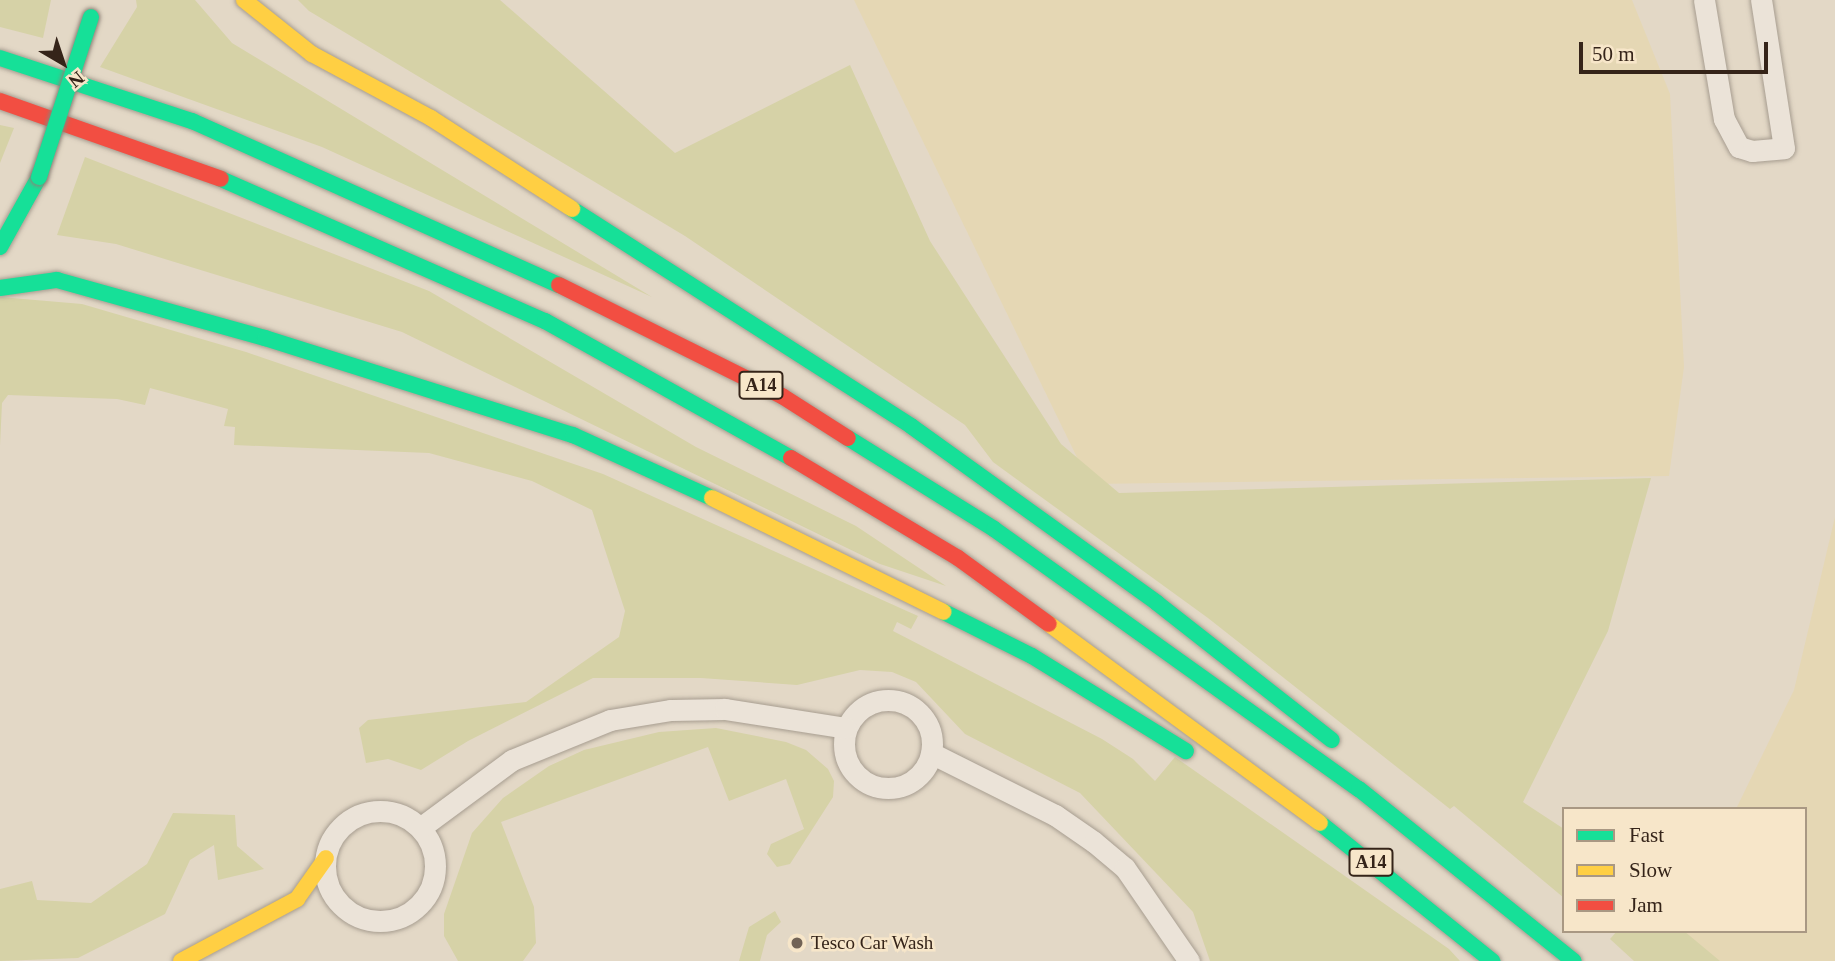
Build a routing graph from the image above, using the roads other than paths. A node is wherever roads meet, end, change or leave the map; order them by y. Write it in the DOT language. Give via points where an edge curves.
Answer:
graph roads {
  1 [pos="96,0"];
  2 [pos="244,0"];
  3 [pos="1703,0"];
  4 [pos="1761,0"];
  5 [pos="0,58"];
  6 [pos="0,101"];
  7 [pos="0,247"];
  8 [pos="0,288"];
  9 [pos="846,728"];
  10 [pos="931,753"];
  11 [pos="1350,753"];
  12 [pos="1197,758"];
  13 [pos="1220,770"];
  14 [pos="1387,789"];
  15 [pos="1289,798"];
  16 [pos="421,828"];
  17 [pos="1445,854"];
  18 [pos="326,858"];
  19 [pos="181,961"];
  20 [pos="1189,961"];
  21 [pos="1492,961"];
  22 [pos="1574,961"];
  1 -- 7 [label="main road, bridge" via="39,177"];
  2 -- 11 [label="main road, A14" via="312,54 431,118 911,426 1157,603"];
  3 -- 4 [label="street" via="1724,118 1739,147 1752,151 1784,148"];
  5 -- 17 [label="main road, A14" via="192,121 610,308 782,396 994,529"];
  6 -- 15 [label="main road, A14" via="198,169 545,321 731,422 958,558"];
  8 -- 12 [label="main road" via="57,280 265,338 573,435 748,515 1032,656"];
  9 -- 10 [label="street" via="866,705 894,700 908,704 926,720"];
  9 -- 10 [label="street" via="846,760 853,773 872,786 905,785 926,768"];
  9 -- 16 [label="street" via="725,709 671,710 610,720 512,760"];
  10 -- 20 [label="street" via="1055,815 1094,842 1133,878"];
  13 -- 15 [label="main road, A14"];
  14 -- 17 [label="main road, A14"];
  15 -- 21 [label="main road, A14"];
  16 -- 18 [label="street" via="406,817 371,811 343,825"];
  16 -- 18 [label="street" via="435,858 429,892 405,915 388,920 354,914 341,904 328,883"];
  17 -- 22 [label="main road, A14"];
  18 -- 19 [label="main road" via="296,899"];
}
